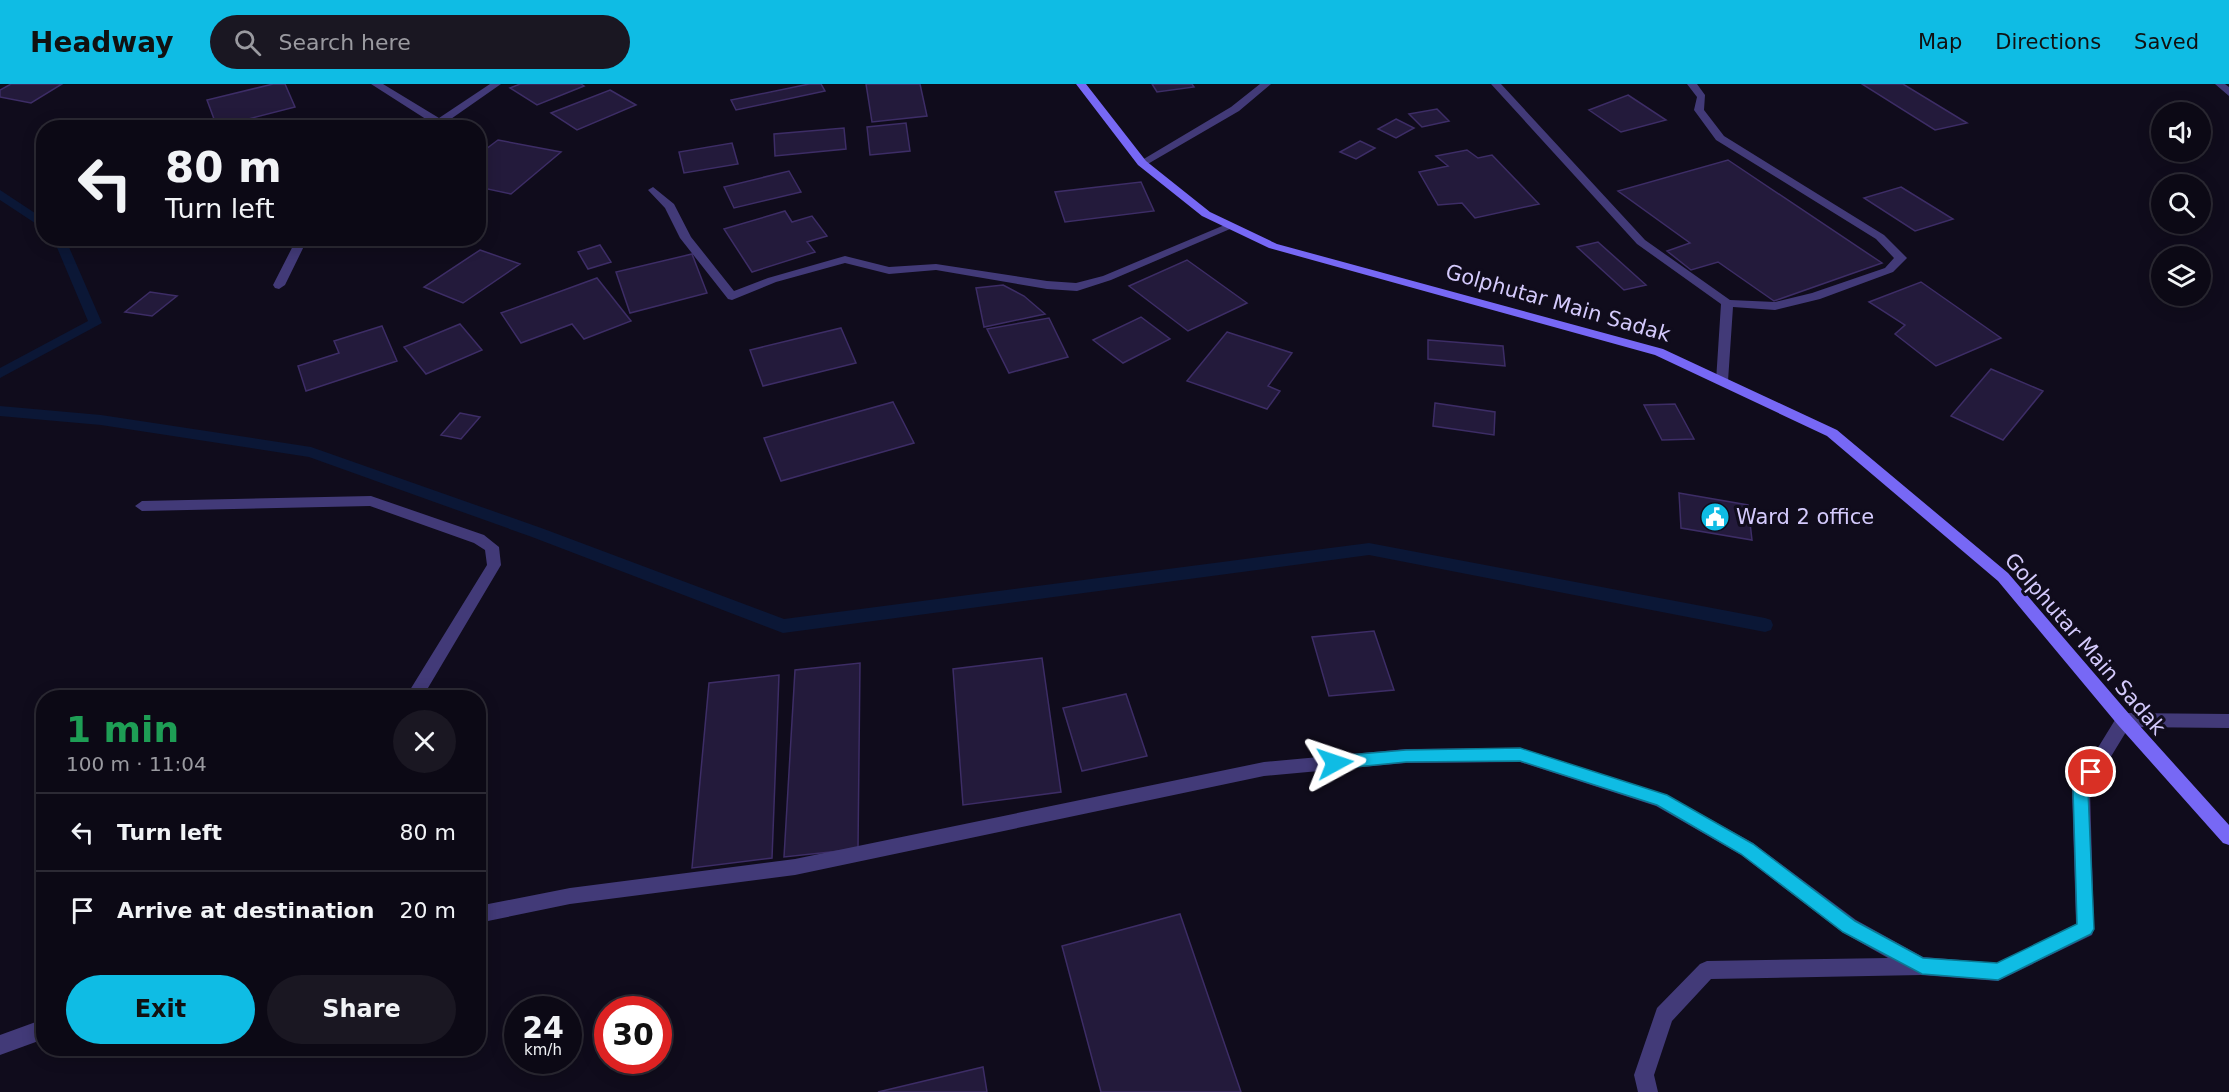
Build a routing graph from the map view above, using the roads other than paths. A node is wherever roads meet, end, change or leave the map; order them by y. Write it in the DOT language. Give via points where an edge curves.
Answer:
graph roads {
  1 [pos="376,84"];
  2 [pos="496,84"];
  3 [pos="1081,84"];
  4 [pos="1266,84"];
  5 [pos="1496,84"];
  6 [pos="1692,84"];
  7 [pos="2220,84"];
  8 [pos="2229,93"];
  9 [pos="428,120"];
  10 [pos="442,120"];
  11 [pos="1142,163"];
  12 [pos="653,190"];
  13 [pos="1231,226"];
  14 [pos="299,246"];
  15 [pos="279,285"];
  16 [pos="1727,303"];
  17 [pos="1722,381"];
  18 [pos="142,506"];
  19 [pos="418,690"];
  20 [pos="2124,720"];
  21 [pos="2229,721"];
  22 [pos="2229,837"];
  23 [pos="486,913"];
  24 [pos="1922,966"];
  25 [pos="36,1032"];
  26 [pos="0,1045"];
  27 [pos="1648,1092"];
  1 -- 9 [label="street"];
  2 -- 10 [label="street"];
  3 -- 11 [label="main road, Golphutar Main Sadak"];
  4 -- 11 [label="street" via="1235,109"];
  5 -- 16 [label="street" via="1641,242"];
  6 -- 16 [label="street" via="1702,98 1699,110 1720,138 1880,237 1901,258 1889,270 1816,296 1775,306"];
  7 -- 8 [label="street"];
  11 -- 13 [label="main road, Golphutar Main Sadak" via="1206,214"];
  12 -- 13 [label="street" via="670,206 687,238 732,296 844,259 889,271 936,267 1077,287"];
  13 -- 17 [label="main road, Golphutar Main Sadak" via="1273,246 1659,352"];
  14 -- 15 [label="street"];
  16 -- 17 [label="street"];
  17 -- 20 [label="main road, Golphutar Main Sadak" via="1832,432 2003,577"];
  18 -- 19 [label="street" via="371,501 479,538 492,547 494,565"];
  20 -- 21 [label="street"];
  20 -- 22 [label="main road, Golphutar Main Sadak"];
  20 -- 24 [label="street" via="2081,790 2085,929 1998,972"];
  23 -- 24 [label="street" via="570,896 795,867 1264,769 1406,756 1520,755 1661,800 1747,849 1849,926"];
  24 -- 27 [label="street" via="1707,970 1665,1015 1644,1076"];
  25 -- 26 [label="street"];
}
